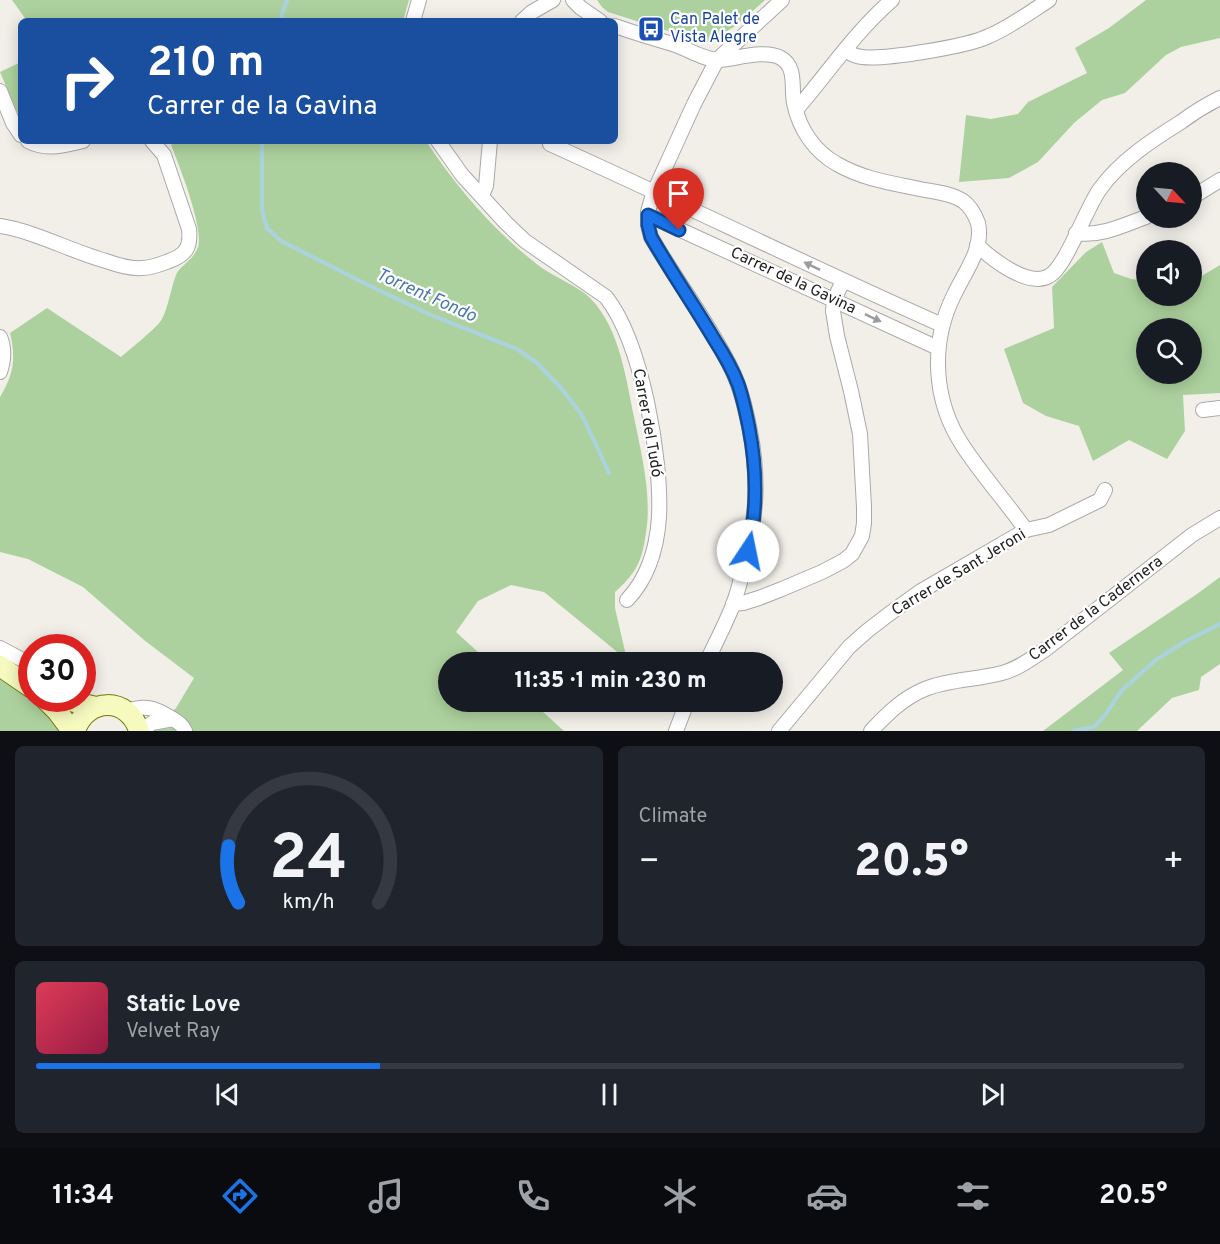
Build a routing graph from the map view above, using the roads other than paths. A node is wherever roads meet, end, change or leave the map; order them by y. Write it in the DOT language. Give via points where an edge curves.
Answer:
graph roads {
  1 [pos="419,0"];
  2 [pos="553,0"];
  3 [pos="573,0"];
  4 [pos="782,0"];
  5 [pos="892,0"];
  6 [pos="1049,0"];
  7 [pos="414,18"];
  8 [pos="525,18"];
  9 [pos="595,18"];
  10 [pos="618,27"];
  11 [pos="844,50"];
  12 [pos="717,60"];
  13 [pos="0,91"];
  14 [pos="1220,98"];
  15 [pos="796,110"];
  16 [pos="18,132"];
  17 [pos="35,144"];
  18 [pos="68,144"];
  19 [pos="155,144"];
  20 [pos="440,144"];
  21 [pos="490,144"];
  22 [pos="550,144"];
  23 [pos="1220,180"];
  24 [pos="654,191"];
  25 [pos="1202,191"];
  26 [pos="482,195"];
  27 [pos="648,215"];
  28 [pos="1136,220"];
  29 [pos="0,226"];
  30 [pos="1076,233"];
  31 [pos="977,245"];
  32 [pos="843,281"];
  33 [pos="834,300"];
  34 [pos="942,324"];
  35 [pos="0,337"];
  36 [pos="938,348"];
  37 [pos="0,372"];
  38 [pos="1220,408"];
  39 [pos="1203,410"];
  40 [pos="1104,490"];
  41 [pos="1220,518"];
  42 [pos="1026,530"];
  43 [pos="627,600"];
  44 [pos="734,604"];
  45 [pos="0,648"];
  46 [pos="711,652"];
  47 [pos="18,658"];
  48 [pos="0,666"];
  49 [pos="18,678"];
  50 [pos="104,704"];
  51 [pos="58,712"];
  52 [pos="683,712"];
  53 [pos="173,719"];
  54 [pos="73,731"];
  55 [pos="140,731"];
  56 [pos="185,731"];
  57 [pos="676,731"];
  58 [pos="778,731"];
  59 [pos="871,731"];
  1 -- 7 [label="street"];
  2 -- 8 [label="street"];
  3 -- 9 [label="street"];
  4 -- 12 [label="street"];
  5 -- 11 [label="street"];
  6 -- 11 [label="street" via="975,42 869,58"];
  10 -- 12 [label="street"];
  11 -- 15 [label="street"];
  12 -- 15 [label="street" via="765,55 785,60 792,71"];
  12 -- 24 [label="street"];
  13 -- 16 [label="street"];
  14 -- 30 [label="street" via="1155,138 1111,175"];
  15 -- 31 [label="street" via="812,143 841,167 883,182 962,200 978,224"];
  17 -- 18 [label="street"];
  19 -- 29 [label="street" via="164,155 189,229 188,247 180,256 154,266 129,267"];
  20 -- 26 [label="street, Carrer del Tudó"];
  21 -- 26 [label="street"];
  22 -- 24 [label="street, Carrer de la Gavina"];
  23 -- 25 [label="street"];
  24 -- 27 [label="street"];
  32 -- 24 [label="street, Carrer de la Gavina, one-way"];
  26 -- 43 [label="street, Carrer del Tudó" via="525,241 606,297 627,334 651,426 659,518 646,574"];
  27 -- 33 [label="street, Carrer de la Gavina"];
  27 -- 44 [label="street" via="651,237 726,359 744,403 754,454 756,499 753,529"];
  28 -- 30 [label="street" via="1087,235"];
  30 -- 31 [label="street" via="1058,267 1050,276 1040,279 1003,265"];
  31 -- 34 [label="street"];
  32 -- 33 [label="street"];
  32 -- 34 [label="street, Carrer de la Gavina"];
  33 -- 36 [label="street, Carrer de la Gavina, one-way"];
  33 -- 44 [label="street" via="837,336 860,434 862,536 843,561 782,590"];
  34 -- 36 [label="street"];
  35 -- 37 [label="street"];
  36 -- 42 [label="street" via="941,390 953,428"];
  38 -- 39 [label="street"];
  40 -- 42 [label="street, Carrer de Sant Jeroni" via="1100,500 1049,525"];
  41 -- 59 [label="street, Carrer de la Cadernera" via="1192,535 1027,661 1003,673 926,688 902,701"];
  42 -- 58 [label="street, Carrer de Sant Jeroni" via="921,591 867,631"];
  44 -- 46 [label="street"];
  45 -- 47 [label="street"];
  48 -- 49 [label="main road"];
  50 -- 53 [label="street" via="148,707"];
  50 -- 54 [label="main road" via="83,716"];
  50 -- 55 [label="main road" via="133,718"];
  51 -- 54 [label="main road"];
  52 -- 57 [label="street"];
  53 -- 55 [label="street" via="152,723"];
  53 -- 56 [label="street"];
}
